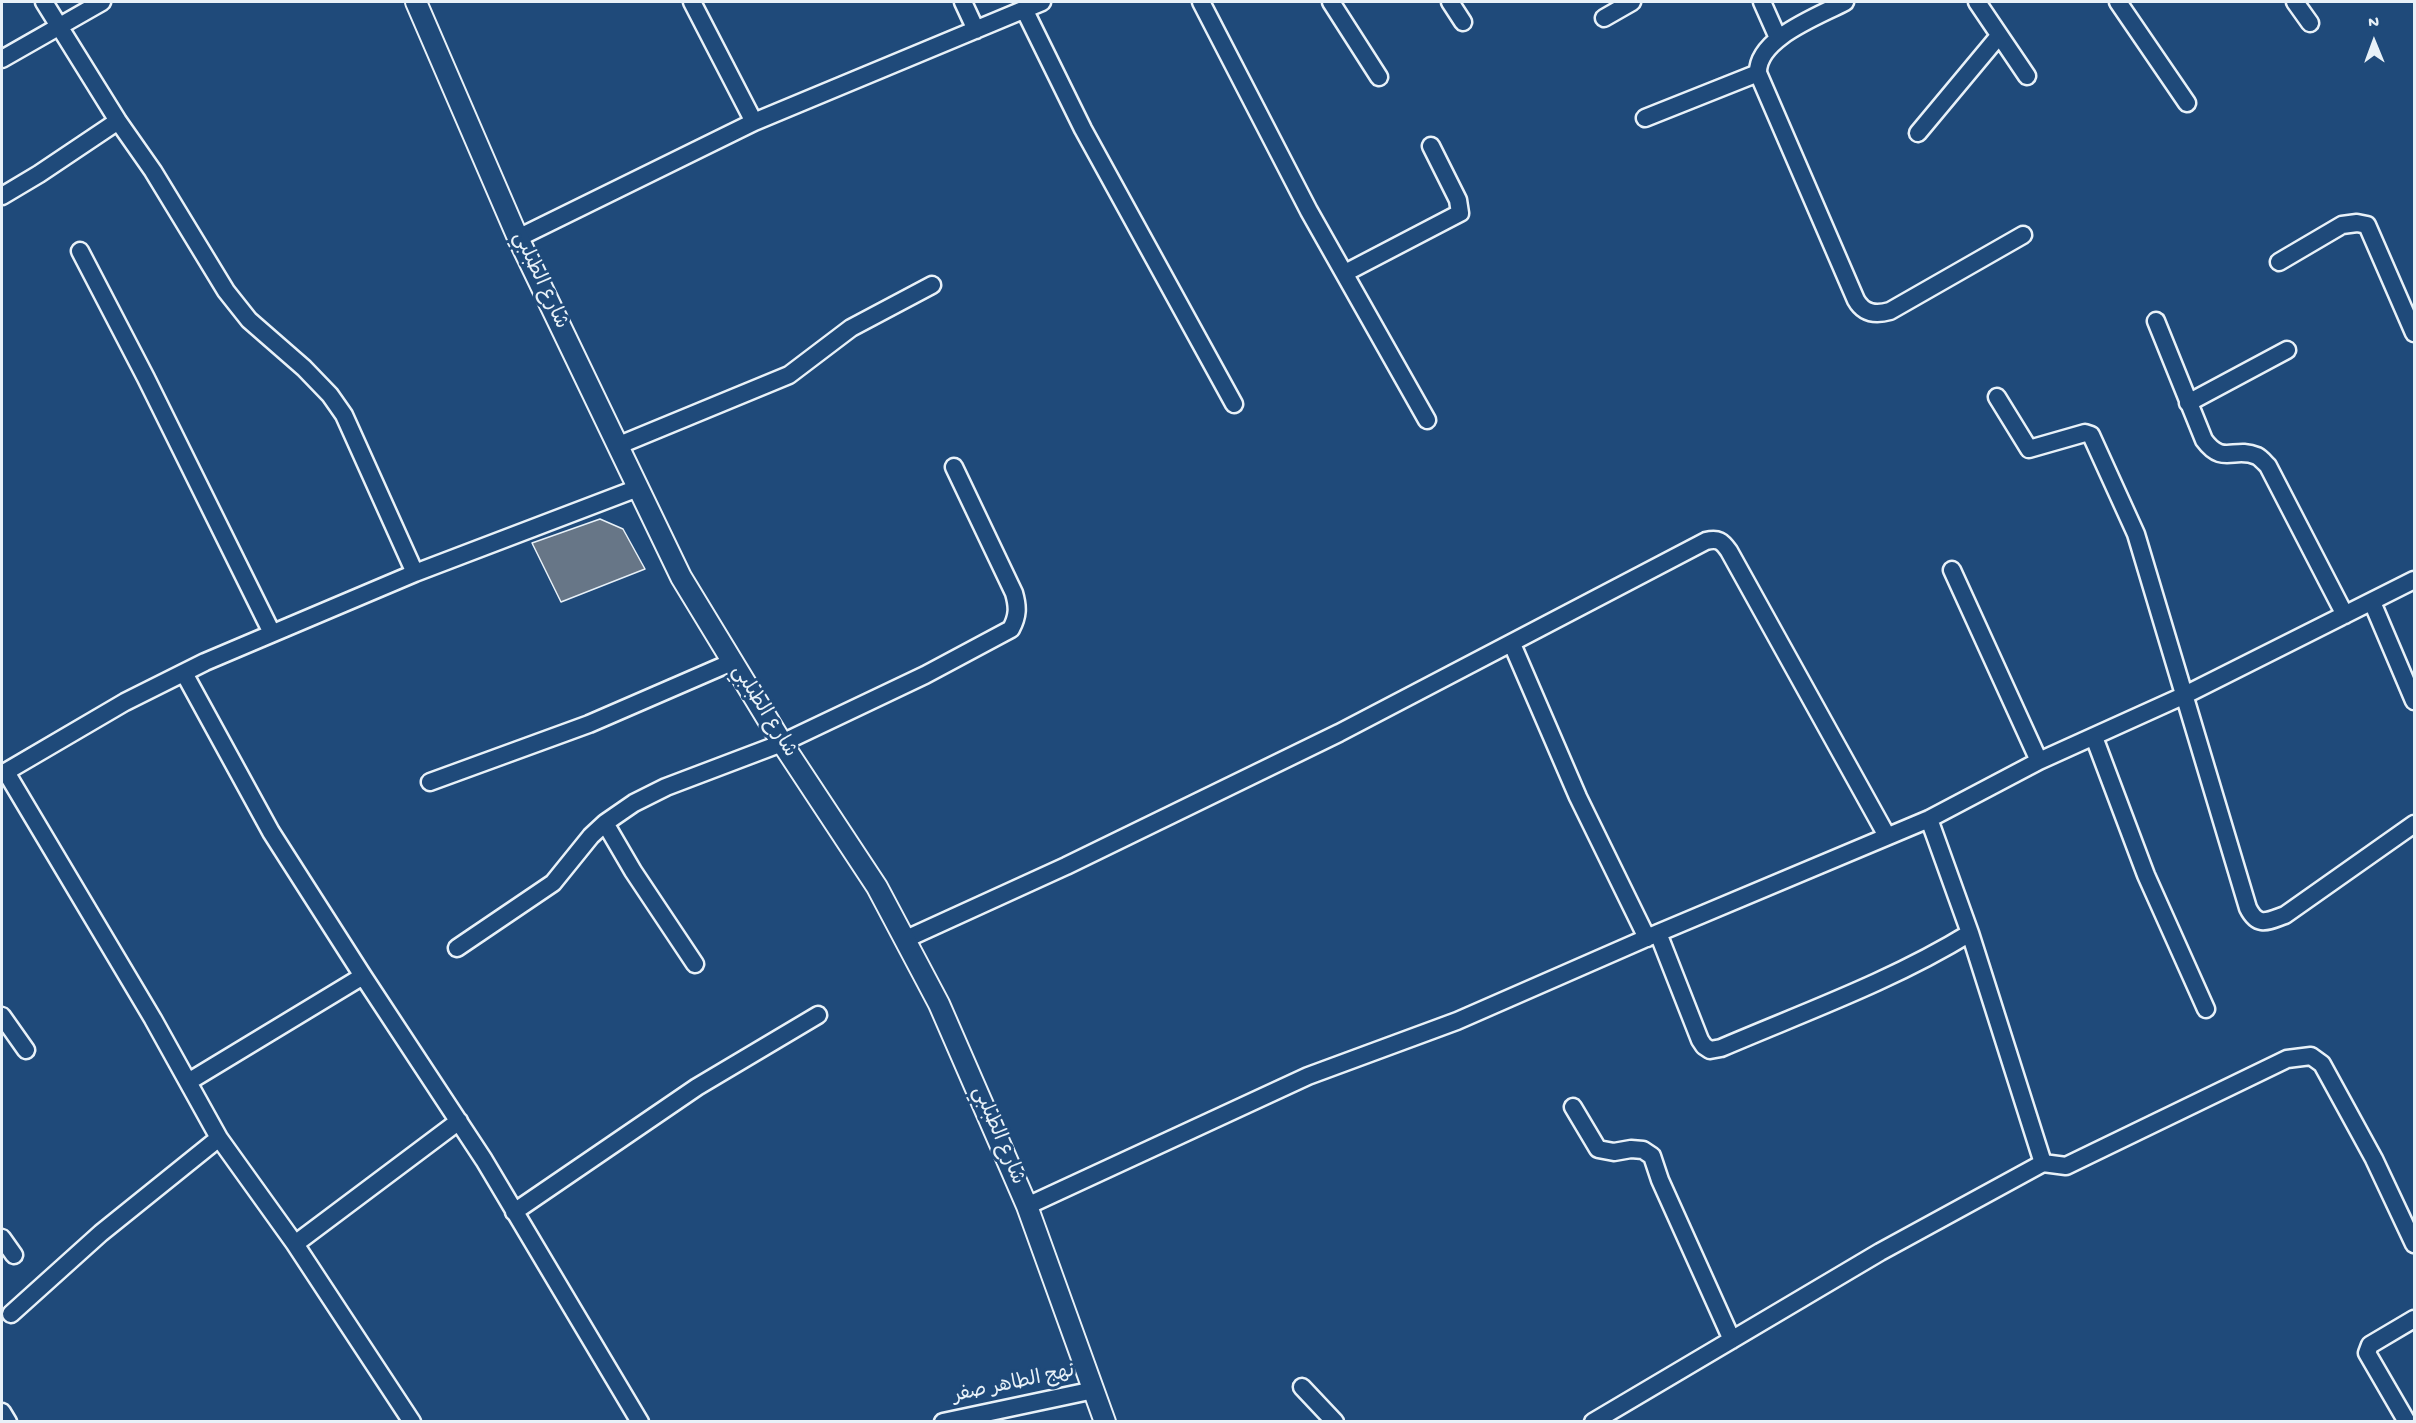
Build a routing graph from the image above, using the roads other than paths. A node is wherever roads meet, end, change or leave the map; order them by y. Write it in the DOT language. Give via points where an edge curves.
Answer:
graph roads {
  1 [pos="44,2"];
  2 [pos="102,2"];
  3 [pos="416,2"];
  4 [pos="692,2"];
  5 [pos="963,2"];
  6 [pos="1042,2"];
  7 [pos="1201,2"];
  8 [pos="1331,2"];
  9 [pos="1450,2"];
  10 [pos="1632,2"];
  11 [pos="1762,2"];
  12 [pos="1845,2"];
  13 [pos="1977,2"];
  14 [pos="2118,2"];
  15 [pos="2295,2"];
  16 [pos="1024,9"];
  17 [pos="1604,18"];
  18 [pos="1463,22"];
  19 [pos="2310,23"];
  20 [pos="59,25"];
  21 [pos="976,30"];
  22 [pos="1998,37"];
  23 [pos="1778,38"];
  24 [pos="2,58"];
  25 [pos="1758,73"];
  26 [pos="2027,76"];
  27 [pos="1379,77"];
  28 [pos="2187,103"];
  29 [pos="1645,118"];
  30 [pos="118,122"];
  31 [pos="754,122"];
  32 [pos="1918,133"];
  33 [pos="1431,146"];
  34 [pos="2,196"];
  35 [pos="2023,235"];
  36 [pos="518,238"];
  37 [pos="80,251"];
  38 [pos="2279,262"];
  39 [pos="1345,273"];
  40 [pos="932,285"];
  41 [pos="2156,321"];
  42 [pos="2415,333"];
  43 [pos="2287,350"];
  44 [pos="1997,397"];
  45 [pos="1234,404"];
  46 [pos="2188,404"];
  47 [pos="1427,420"];
  48 [pos="617,446"];
  49 [pos="954,467"];
  50 [pos="638,488"];
  51 [pos="1952,570"];
  52 [pos="415,573"];
  53 [pos="2415,580"];
  54 [pos="2372,602"];
  55 [pos="2344,615"];
  56 [pos="272,633"];
  57 [pos="1512,644"];
  58 [pos="732,662"];
  59 [pos="184,673"];
  60 [pos="2185,695"];
  61 [pos="2415,701"];
  62 [pos="2094,737"];
  63 [pos="782,743"];
  64 [pos="2039,761"];
  65 [pos="4,773"];
  66 [pos="430,782"];
  67 [pos="1929,819"];
  68 [pos="605,823"];
  69 [pos="2415,824"];
  70 [pos="1887,836"];
  71 [pos="1970,933"];
  72 [pos="1652,935"];
  73 [pos="906,939"];
  74 [pos="457,948"];
  75 [pos="695,964"];
  76 [pos="363,976"];
  77 [pos="2206,1009"];
  78 [pos="818,1015"];
  79 [pos="2,1016"];
  80 [pos="26,1050"];
  81 [pos="188,1082"];
  82 [pos="1573,1107"];
  83 [pos="459,1121"];
  84 [pos="219,1138"];
  85 [pos="2043,1163"];
  86 [pos="1027,1206"];
  87 [pos="514,1212"];
  88 [pos="2,1238"];
  89 [pos="295,1245"];
  90 [pos="2415,1245"];
  91 [pos="14,1255"];
  92 [pos="11,1314"];
  93 [pos="2415,1319"];
  94 [pos="1732,1340"];
  95 [pos="1302,1387"];
  96 [pos="1094,1390"];
  97 [pos="2,1412"];
  98 [pos="8,1422"];
  99 [pos="412,1422"];
  100 [pos="640,1422"];
  101 [pos="943,1422"];
  102 [pos="1105,1422"];
  103 [pos="1335,1422"];
  104 [pos="1593,1422"];
  105 [pos="2407,1422"];
  1 -- 20 [label="street"];
  2 -- 20 [label="street"];
  3 -- 36 [label="street, شارع الطبلبي"];
  4 -- 31 [label="street"];
  5 -- 21 [label="street"];
  6 -- 16 [label="street"];
  7 -- 39 [label="street"];
  8 -- 27 [label="street"];
  9 -- 18 [label="street"];
  10 -- 17 [label="street"];
  11 -- 23 [label="street"];
  12 -- 23 [label="street"];
  13 -- 22 [label="street"];
  14 -- 28 [label="street"];
  15 -- 19 [label="street"];
  16 -- 21 [label="street"];
  16 -- 45 [label="street" via="1083,129"];
  20 -- 24 [label="street"];
  20 -- 30 [label="street"];
  21 -- 31 [label="street"];
  22 -- 26 [label="street"];
  22 -- 32 [label="street"];
  23 -- 25 [label="street" via="1758,64"];
  25 -- 29 [label="street"];
  25 -- 35 [label="street" via="1860,307 1869,313 1890,311"];
  30 -- 34 [label="street"];
  30 -- 52 [label="street" via="153,171 226,291 249,320 330,395 344,415"];
  31 -- 36 [label="street"];
  33 -- 39 [label="street" via="1458,200 1460,213"];
  36 -- 48 [label="street, شارع الطبلبي"];
  37 -- 56 [label="street"];
  38 -- 42 [label="street" via="2342,225 2367,225"];
  39 -- 47 [label="street"];
  40 -- 48 [label="street" via="851,328 789,375"];
  41 -- 46 [label="street"];
  43 -- 46 [label="street"];
  44 -- 60 [label="street" via="2029,449 2085,433 2091,435 2136,534"];
  46 -- 55 [label="street" via="2212,451 2258,456 2268,466"];
  48 -- 50 [label="street, شارع الطبلبي"];
  49 -- 63 [label="street" via="1014,593 1018,606 1011,629"];
  50 -- 52 [label="street"];
  50 -- 58 [label="street, شارع الطبلبي" via="681,577"];
  51 -- 64 [label="street"];
  52 -- 56 [label="street"];
  53 -- 54 [label="street"];
  54 -- 55 [label="street"];
  54 -- 61 [label="street"];
  55 -- 60 [label="street"];
  56 -- 59 [label="street"];
  57 -- 70 [label="street" via="1706,541 1723,542"];
  57 -- 72 [label="street" via="1578,796"];
  57 -- 73 [label="street" via="1066,866"];
  58 -- 63 [label="street, شارع الطبلبي"];
  58 -- 66 [label="street" via="589,724"];
  59 -- 65 [label="street" via="125,702"];
  59 -- 76 [label="street" via="272,832"];
  60 -- 62 [label="street"];
  60 -- 69 [label="street" via="2248,908 2259,921 2285,915"];
  62 -- 64 [label="street"];
  62 -- 77 [label="street" via="2146,875"];
  63 -- 68 [label="street" via="666,787"];
  63 -- 73 [label="street, شارع الطبلبي" via="877,887"];
  64 -- 67 [label="street"];
  65 -- 81 [label="street"];
  67 -- 70 [label="street"];
  67 -- 71 [label="street"];
  68 -- 74 [label="street" via="553,883"];
  68 -- 75 [label="street"];
  70 -- 72 [label="street"];
  71 -- 72 [label="street" via="1852,994 1710,1050 1700,1040"];
  71 -- 85 [label="street"];
  72 -- 86 [label="street" via="1457,1021 1308,1076"];
  73 -- 86 [label="street, شارع الطبلبي" via="969,1069"];
  76 -- 81 [label="street"];
  76 -- 83 [label="street"];
  78 -- 87 [label="street" via="697,1087"];
  79 -- 80 [label="street"];
  81 -- 84 [label="street"];
  82 -- 94 [label="street" via="1598,1149 1643,1150 1652,1156 1659,1180"];
  83 -- 87 [label="street"];
  83 -- 89 [label="street"];
  84 -- 89 [label="street"];
  84 -- 92 [label="street" via="101,1233"];
  85 -- 90 [label="street" via="2066,1166 2287,1059 2311,1056 2322,1064"];
  85 -- 94 [label="street" via="1880,1252"];
  86 -- 96 [label="street, شارع الطبلبي"];
  87 -- 100 [label="street"];
  88 -- 91 [label="street"];
  89 -- 99 [label="street"];
  93 -- 105 [label="street" via="2370,1345 2367,1353"];
  94 -- 104 [label="street"];
  95 -- 103 [label="street"];
  96 -- 101 [label="street, نهج الطاهر صفر"];
  96 -- 102 [label="street, شارع الطبلبي"];
  97 -- 98 [label="street"];
}
